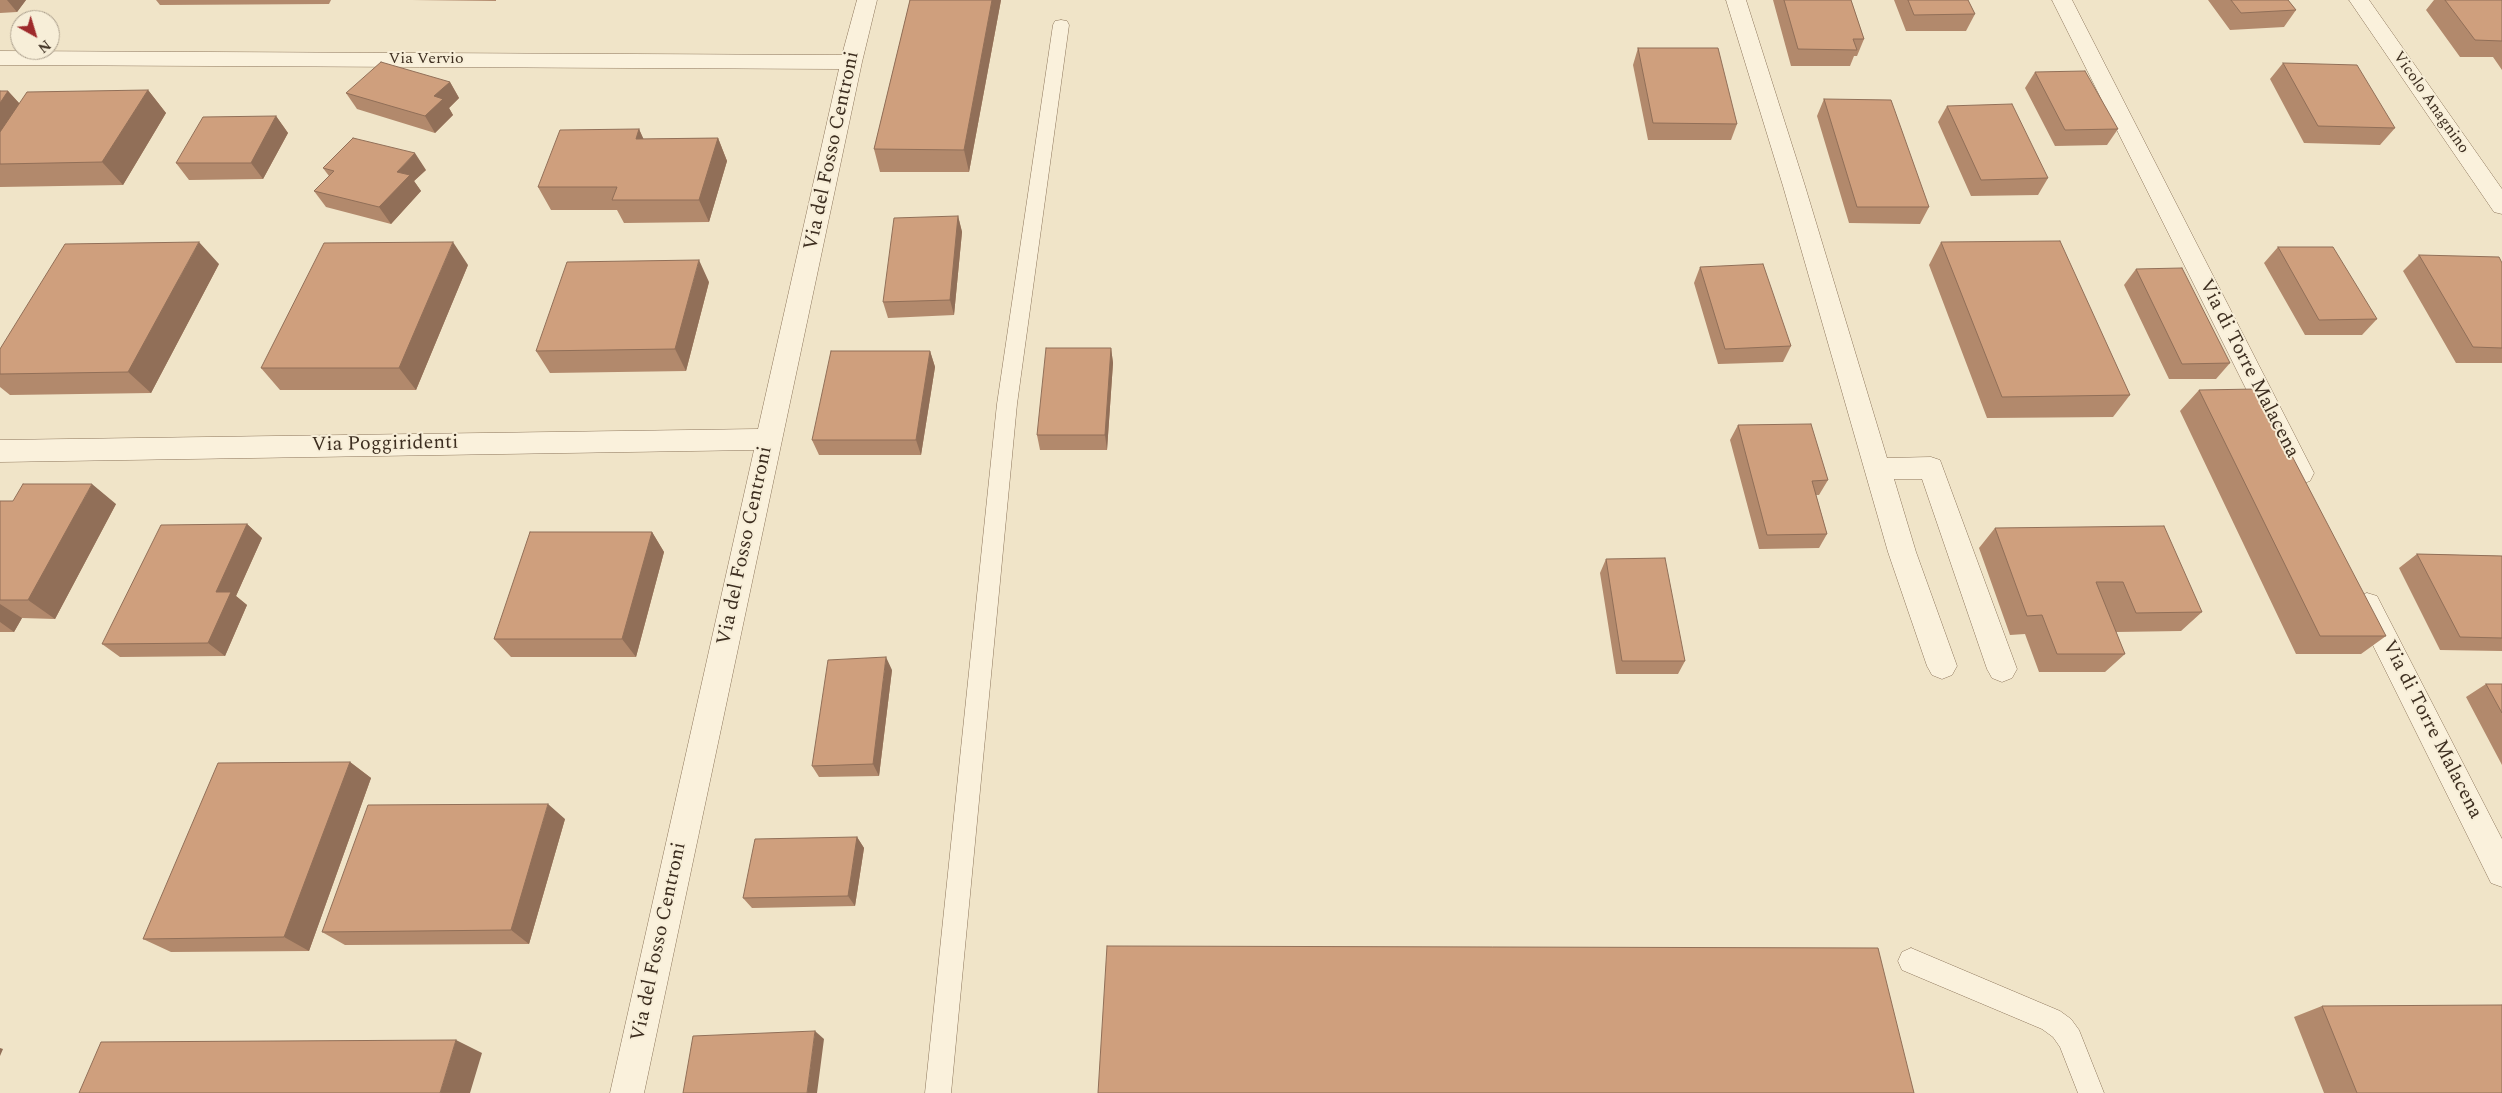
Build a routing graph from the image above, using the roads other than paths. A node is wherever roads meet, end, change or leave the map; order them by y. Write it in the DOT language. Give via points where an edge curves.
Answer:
graph roads {
  1 [pos="867,0"];
  2 [pos="1736,0"];
  3 [pos="2062,0"];
  4 [pos="2359,0"];
  5 [pos="1061,25"];
  6 [pos="0,58"];
  7 [pos="852,62"];
  8 [pos="2502,206"];
  9 [pos="770,439"];
  10 [pos="0,451"];
  11 [pos="1877,469"];
  12 [pos="2313,498"];
  13 [pos="2358,587"];
  14 [pos="1942,666"];
  15 [pos="2002,669"];
  16 [pos="2502,872"];
  17 [pos="1910,961"];
  18 [pos="627,1093"];
  19 [pos="938,1093"];
  20 [pos="2091,1093"];
  1 -- 7 [label="street, Via del Fosso Centroni"];
  2 -- 11 [label="street"];
  3 -- 12 [label="street, Via di Torre Malacena"];
  4 -- 8 [label="street, Vicolo Anagnino"];
  5 -- 19 [label="lane" via="1007,404"];
  6 -- 7 [label="street, Via Vervio"];
  7 -- 9 [label="street, Via del Fosso Centroni"];
  9 -- 10 [label="street, Via Poggiridenti"];
  9 -- 18 [label="street, Via del Fosso Centroni"];
  11 -- 14 [label="street"];
  11 -- 15 [label="street" via="1931,468"];
  13 -- 16 [label="street, Via di Torre Malacena"];
  17 -- 20 [label="lane" via="2057,1024 2076,1050"];
}
